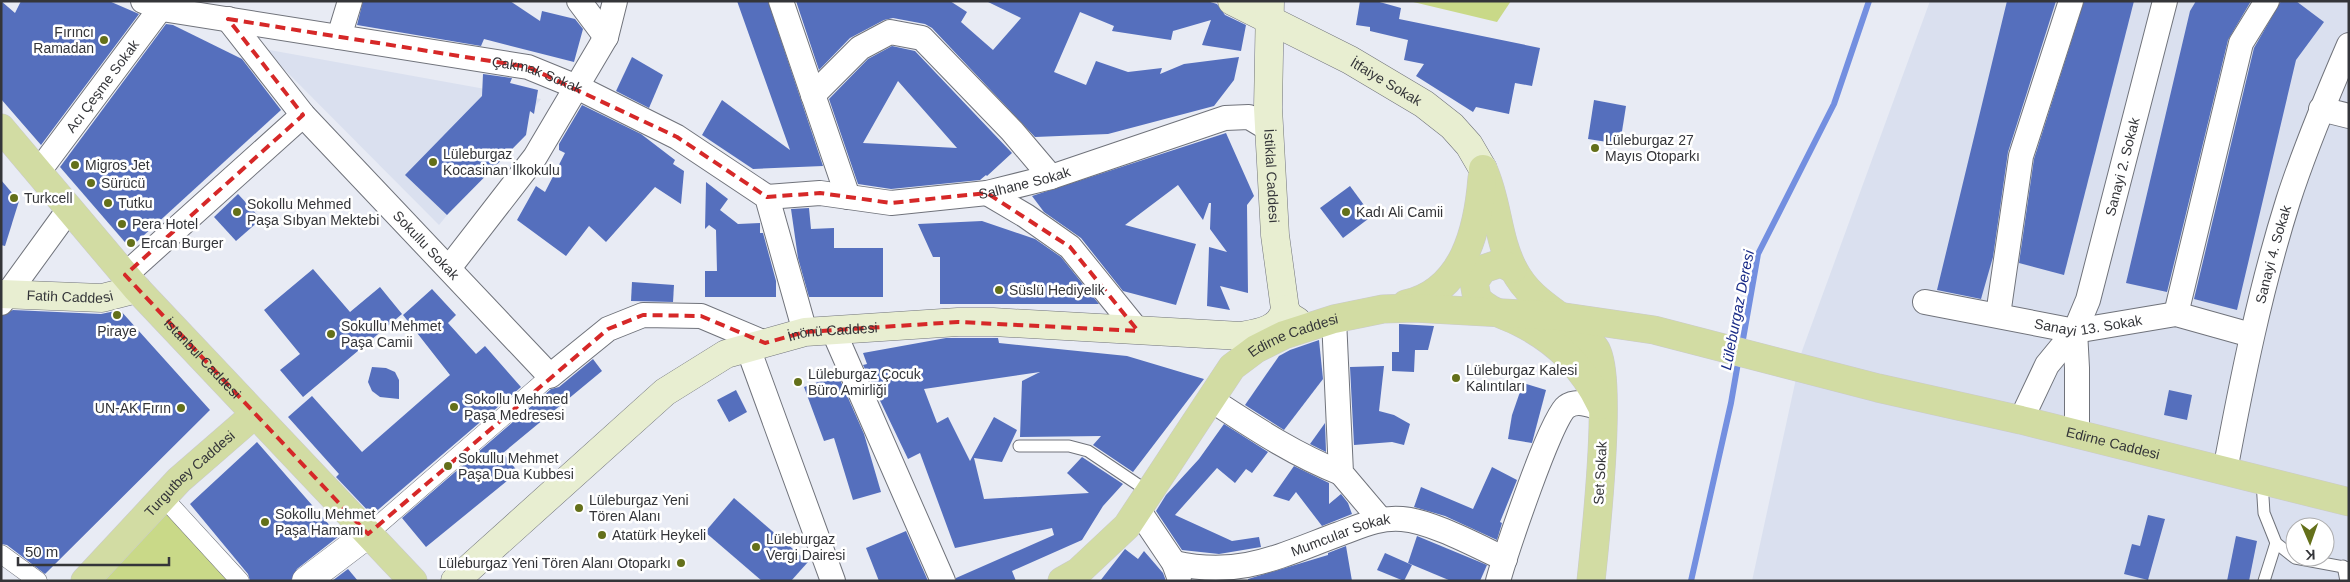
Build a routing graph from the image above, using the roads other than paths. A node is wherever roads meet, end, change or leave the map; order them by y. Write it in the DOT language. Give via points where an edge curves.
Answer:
graph roads {
  1 [pos="350,1"];
  2 [pos="579,1"];
  3 [pos="615,1"];
  4 [pos="781,1"];
  5 [pos="1232,1"];
  6 [pos="2071,1"];
  7 [pos="2165,1"];
  8 [pos="2268,1"];
  9 [pos="157,4"];
  10 [pos="1269,10"];
  11 [pos="228,19"];
  12 [pos="1302,36"];
  13 [pos="339,37"];
  14 [pos="606,37"];
  15 [pos="2349,45"];
  16 [pos="1268,55"];
  17 [pos="578,87"];
  18 [pos="813,95"];
  19 [pos="2321,109"];
  20 [pos="303,115"];
  21 [pos="2349,116"];
  22 [pos="1,128"];
  23 [pos="1269,129"];
  24 [pos="1483,169"];
  25 [pos="39,171"];
  26 [pos="1051,177"];
  27 [pos="987,192"];
  28 [pos="767,197"];
  29 [pos="848,197"];
  30 [pos="70,208"];
  31 [pos="449,268"];
  32 [pos="1513,269"];
  33 [pos="131,282"];
  34 [pos="3,297"];
  35 [pos="1925,302"];
  36 [pos="1285,309"];
  37 [pos="1383,309"];
  38 [pos="1494,311"];
  39 [pos="2176,314"];
  40 [pos="1998,315"];
  41 [pos="1558,316"];
  42 [pos="1327,321"];
  43 [pos="1630,325"];
  44 [pos="833,330"];
  45 [pos="1138,331"];
  46 [pos="2075,331"];
  47 [pos="805,332"];
  48 [pos="2251,334"];
  49 [pos="1200,335"];
  50 [pos="756,345"];
  51 [pos="1602,364"];
  52 [pos="550,376"];
  53 [pos="1224,376"];
  54 [pos="1210,399"];
  55 [pos="1603,409"];
  56 [pos="255,414"];
  57 [pos="2021,420"];
  58 [pos="2077,435"];
  59 [pos="1019,446"];
  60 [pos="2225,471"];
  61 [pos="1341,474"];
  62 [pos="2262,479"];
  63 [pos="163,496"];
  64 [pos="1144,502"];
  65 [pos="2349,502"];
  66 [pos="1380,519"];
  67 [pos="368,534"];
  68 [pos="2276,543"];
  69 [pos="1,554"];
  70 [pos="2346,567"];
  71 [pos="1501,570"];
  72 [pos="1177,572"];
  73 [pos="38,581"];
  74 [pos="85,581"];
  75 [pos="240,581"];
  76 [pos="306,581"];
  77 [pos="413,581"];
  78 [pos="455,581"];
  79 [pos="833,581"];
  80 [pos="943,581"];
  81 [pos="1062,581"];
  82 [pos="1591,581"];
  83 [pos="2264,581"];
  84 [pos="2346,581"];
  1 -- 13 [label="street"];
  2 -- 14 [label="street"];
  3 -- 14 [label="street"];
  4 -- 18 [label="street"];
  5 -- 10 [label="main road"];
  6 -- 40 [label="street" via="2021,156"];
  7 -- 46 [label="street, Sanayi 2. Sokak" via="2088,300"];
  8 -- 39 [label="street" via="2241,43"];
  9 -- 11 [label="street, Çakmak Sokak"];
  9 -- 25 [label="street, Acı Çeşme Sokak"];
  10 -- 12 [label="main road, İtfaiye Sokak"];
  10 -- 16 [label="main road, İstiklal Caddesi"];
  11 -- 13 [label="street, Çakmak Sokak"];
  11 -- 20 [label="street, Sokullu Sokak"];
  12 -- 16 [label="main road" via="1280,41"];
  12 -- 24 [label="main road, İtfaiye Sokak" via="1424,104 1452,126 1469,145"];
  13 -- 17 [label="street, Çakmak Sokak" via="528,66"];
  14 -- 17 [label="street"];
  15 -- 19 [label="street, Sanayi 4. Sokak"];
  16 -- 23 [label="main road, İstiklal Caddesi"];
  17 -- 28 [label="street, Çakmak Sokak" via="676,137"];
  17 -- 31 [label="street" via="534,157"];
  18 -- 26 [label="street" via="860,48 890,32 922,38 1012,131"];
  18 -- 29 [label="street"];
  19 -- 21 [label="street"];
  19 -- 48 [label="street, Sanayi 4. Sokak" via="2288,201"];
  20 -- 31 [label="street, Sokullu Sokak"];
  20 -- 33 [label="street"];
  22 -- 25 [label="main road, İstanbul Caddesi"];
  23 -- 26 [label="street, Salhane Sokak" via="1249,117 1225,118"];
  23 -- 36 [label="main road, İstiklal Caddesi" via="1275,235"];
  24 -- 32 [label="main road, İtfaiye Sokak"];
  24 -- 37 [label="main road" via="1476,225 1457,269 1439,290"];
  25 -- 30 [label="main road, İstanbul Caddesi"];
  26 -- 27 [label="street, Salhane Sokak"];
  27 -- 29 [label="street, Salhane Sokak" via="891,203"];
  27 -- 45 [label="street" via="1070,246"];
  28 -- 29 [label="street, Salhane Sokak" via="820,193"];
  28 -- 47 [label="street"];
  30 -- 33 [label="main road, İstanbul Caddesi"];
  30 -- 34 [label="street"];
  31 -- 52 [label="street, Sokullu Sokak"];
  32 -- 38 [label="main road" via="1504,264 1494,264 1483,269 1476,278 1477,298"];
  32 -- 41 [label="main road, İtfaiye Sokak" via="1531,294"];
  33 -- 34 [label="main road, Fatih Caddesi" via="102,298"];
  33 -- 56 [label="main road, İstanbul Caddesi"];
  35 -- 40 [label="street, Sanayi 13. Sokak"];
  36 -- 42 [label="main road" via="1297,321"];
  36 -- 49 [label="main road, İnönü Caddesi" via="1278,323 1265,330 1241,336"];
  37 -- 38 [label="main road, Edirne Caddesi"];
  37 -- 42 [label="main road, Edirne Caddesi"];
  38 -- 41 [label="main road, Edirne Caddesi"];
  38 -- 55 [label="main road" via="1529,327 1561,348 1583,373"];
  39 -- 46 [label="street, Sanayi 13. Sokak"];
  39 -- 48 [label="street, Sanayi 13. Sokak"];
  40 -- 46 [label="street, Sanayi 13. Sokak"];
  41 -- 43 [label="main road, Edirne Caddesi"];
  41 -- 51 [label="main road, Set Sokak" via="1592,344"];
  42 -- 53 [label="main road, Edirne Caddesi" via="1267,342"];
  42 -- 61 [label="street"];
  43 -- 51 [label="main road, Set Sokak" via="1610,343"];
  43 -- 57 [label="main road, Edirne Caddesi" via="1878,388"];
  44 -- 45 [label="main road, İnönü Caddesi" via="993,322"];
  44 -- 47 [label="main road, İnönü Caddesi"];
  44 -- 80 [label="street"];
  45 -- 49 [label="main road, İnönü Caddesi"];
  46 -- 57 [label="street, Sanayi 2. Sokak" via="2047,365"];
  46 -- 58 [label="street, Sanayi 2. Sokak"];
  47 -- 50 [label="main road, İnönü Caddesi"];
  48 -- 60 [label="street, Sanayi 4. Sokak"];
  49 -- 53 [label="main road" via="1223,350"];
  50 -- 52 [label="street" via="701,316 643,315 608,329"];
  50 -- 78 [label="main road, İnönü Caddesi" via="726,354 665,392"];
  50 -- 79 [label="street"];
  51 -- 55 [label="main road, Set Sokak"];
  52 -- 67 [label="street"];
  53 -- 54 [label="main road, Edirne Caddesi"];
  54 -- 61 [label="street" via="1273,441"];
  54 -- 64 [label="main road, Edirne Caddesi"];
  55 -- 71 [label="street" via="1587,403 1575,403 1560,414"];
  55 -- 82 [label="main road, Set Sokak" via="1601,476"];
  56 -- 63 [label="main road, Turgutbey Caddesi"];
  56 -- 67 [label="main road, İstanbul Caddesi"];
  57 -- 58 [label="main road, Edirne Caddesi"];
  58 -- 60 [label="main road, Edirne Caddesi"];
  59 -- 64 [label="lane" via="1069,446 1088,450"];
  60 -- 62 [label="main road, Edirne Caddesi"];
  61 -- 66 [label="street"];
  62 -- 65 [label="main road, Edirne Caddesi"];
  62 -- 68 [label="lane" via="2264,513"];
  63 -- 74 [label="main road, Turgutbey Caddesi"];
  63 -- 75 [label="street"];
  64 -- 72 [label="street"];
  64 -- 81 [label="main road, Edirne Caddesi" via="1127,526 1078,572"];
  66 -- 71 [label="street, Mumcular Sokak" via="1404,519 1439,529"];
  66 -- 72 [label="street, Mumcular Sokak" via="1258,564"];
  67 -- 76 [label="street"];
  67 -- 77 [label="main road, İstanbul Caddesi"];
  68 -- 70 [label="lane" via="2295,558"];
  68 -- 83 [label="lane"];
  69 -- 73 [label="street"];
  70 -- 84 [label="lane"];
}
